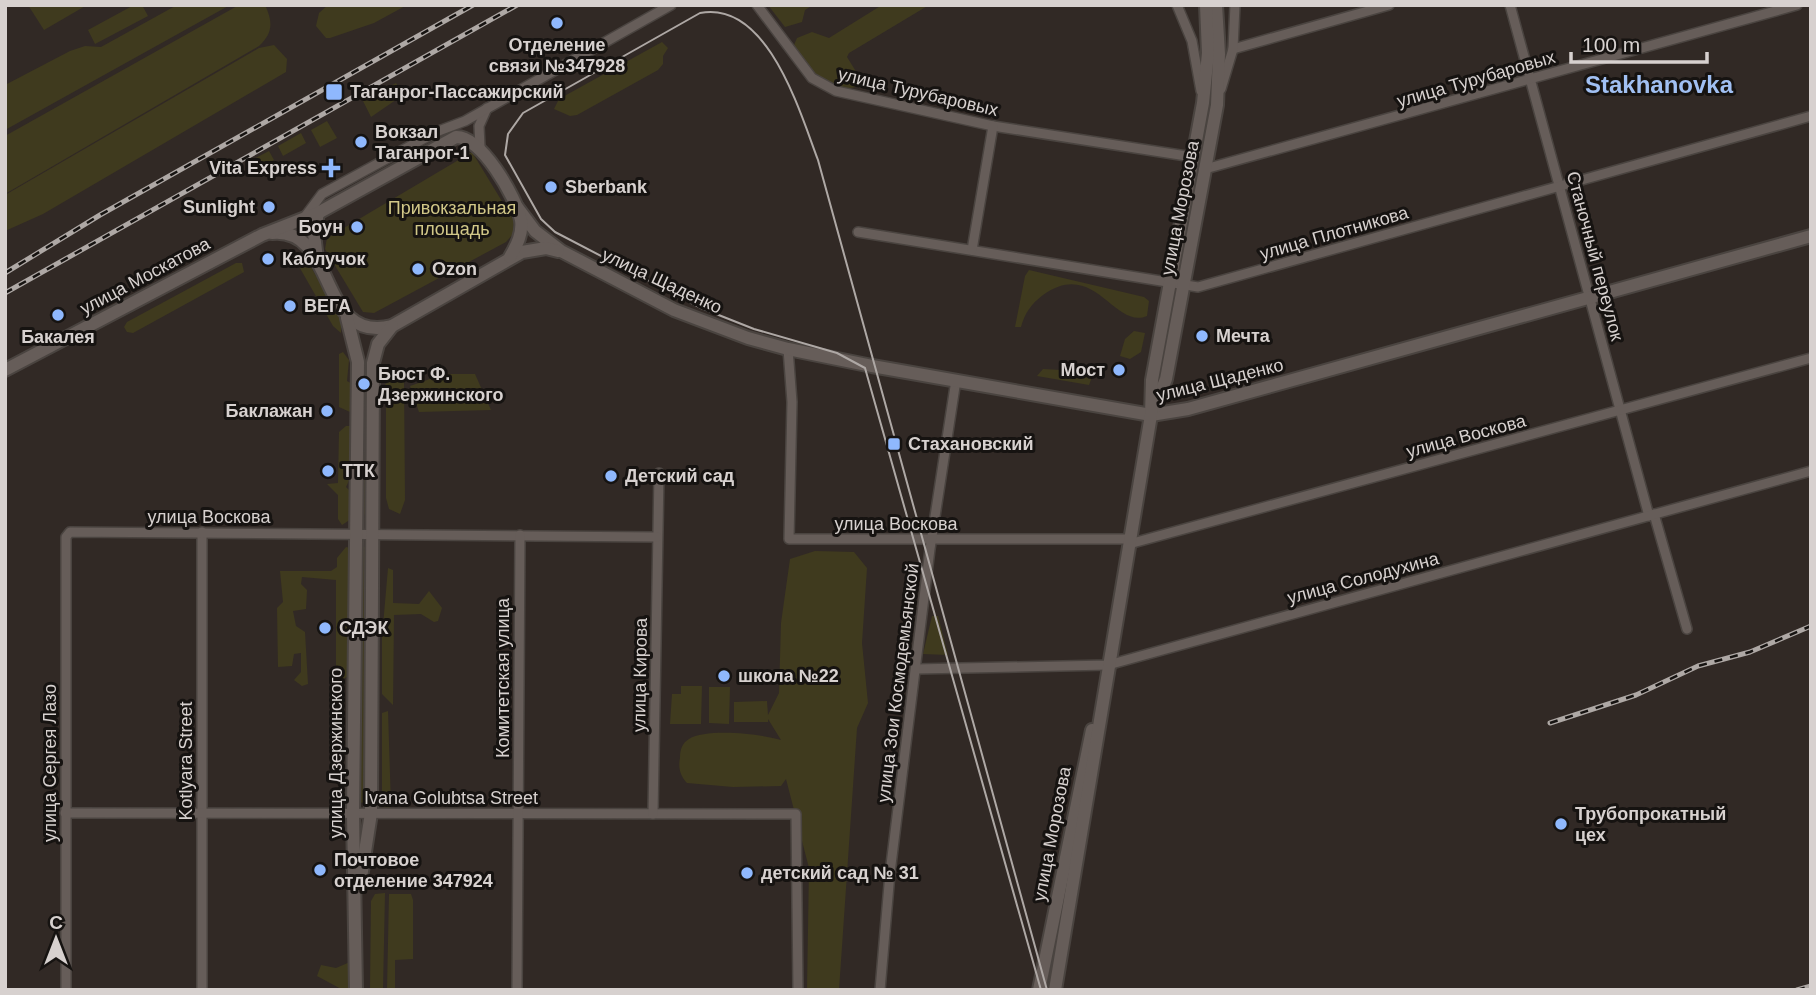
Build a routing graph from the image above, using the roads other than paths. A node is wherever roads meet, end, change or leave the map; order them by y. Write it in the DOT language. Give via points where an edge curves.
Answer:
graph roads {
  1 [pos="671,5"];
  2 [pos="757,5"];
  3 [pos="1177,5"];
  4 [pos="1206,5"];
  5 [pos="1216,5"];
  6 [pos="1235,5"];
  7 [pos="1389,5"];
  8 [pos="1510,5"];
  9 [pos="1797,5"];
  10 [pos="1233,49"];
  11 [pos="1531,80"];
  12 [pos="1203,103"];
  13 [pos="1217,105"];
  14 [pos="488,107"];
  15 [pos="1811,116"];
  16 [pos="465,121"];
  17 [pos="993,126"];
  18 [pos="456,137"];
  19 [pos="480,146"];
  20 [pos="1193,157"];
  21 [pos="1205,169"];
  22 [pos="1560,186"];
  23 [pos="322,194"];
  24 [pos="517,207"];
  25 [pos="318,213"];
  26 [pos="304,218"];
  27 [pos="858,232"];
  28 [pos="262,235"];
  29 [pos="1811,236"];
  30 [pos="972,250"];
  31 [pos="561,251"];
  32 [pos="510,257"];
  33 [pos="317,259"];
  34 [pos="1169,283"];
  35 [pos="1183,285"];
  36 [pos="1590,297"];
  37 [pos="347,318"];
  38 [pos="392,326"];
  39 [pos="788,349"];
  40 [pos="1811,358"];
  41 [pos="5,370"];
  42 [pos="956,380"];
  43 [pos="1620,411"];
  44 [pos="1151,415"];
  45 [pos="1811,471"];
  46 [pos="659,473"];
  47 [pos="1652,515"];
  48 [pos="202,532"];
  49 [pos="355,533"];
  50 [pos="373,533"];
  51 [pos="520,535"];
  52 [pos="66,537"];
  53 [pos="657,537"];
  54 [pos="932,540"];
  55 [pos="1129,542"];
  56 [pos="1687,629"];
  57 [pos="1108,665"];
  58 [pos="916,669"];
  59 [pos="1104,686"];
  60 [pos="65,813"];
  61 [pos="353,813"];
  62 [pos="371,813"];
  63 [pos="202,814"];
  64 [pos="518,814"];
  65 [pos="653,814"];
  66 [pos="357,902"];
  67 [pos="66,990"];
  68 [pos="202,990"];
  69 [pos="356,990"];
  70 [pos="517,990"];
  71 [pos="798,990"];
  72 [pos="880,990"];
  73 [pos="1039,990"];
  74 [pos="1055,990"];
  1 -- 14 [label="street"];
  2 -- 17 [label="street, улица Турубаровых" via="798,62 824,86 851,96"];
  3 -- 12 [label="street" via="1192,41"];
  4 -- 12 [label="main road, улица Морозова"];
  5 -- 13 [label="main road"];
  6 -- 10 [label="street, улица Морозова"];
  7 -- 10 [label="street"];
  8 -- 11 [label="street, Станочный переулок"];
  9 -- 11 [label="street, улица Турубаровых"];
  10 -- 13 [label="street, улица Морозова"];
  11 -- 21 [label="street, улица Турубаровых"];
  11 -- 22 [label="street, Станочный переулок"];
  12 -- 20 [label="main road, улица Морозова"];
  13 -- 21 [label="main road, улица Морозова"];
  14 -- 16 [label="street"];
  14 -- 19 [label="street" via="479,126"];
  15 -- 22 [label="street, улица Плотникова"];
  16 -- 18 [label="street"];
  16 -- 23 [label="street"];
  17 -- 20 [label="street, улица Турубаровых"];
  17 -- 30 [label="street"];
  18 -- 19 [label="main road" via="465,136"];
  18 -- 25 [label="main road, улица Москатова"];
  19 -- 24 [label="main road"];
  20 -- 34 [label="main road, улица Морозова"];
  21 -- 35 [label="main road, улица Морозова"];
  22 -- 35 [label="street, улица Плотникова" via="1198,287"];
  22 -- 36 [label="street, Станочный переулок"];
  23 -- 25 [label="street"];
  23 -- 26 [label="street"];
  24 -- 31 [label="main road, улица Щаденко" via="535,230"];
  24 -- 32 [label="main road" via="521,229"];
  25 -- 26 [label="main road, улица Москатова"];
  25 -- 33 [label="main road" via="314,234"];
  26 -- 28 [label="main road, улица Москатова"];
  27 -- 30 [label="street, улица Плотникова"];
  28 -- 33 [label="main road" via="294,235"];
  28 -- 41 [label="main road, улица Москатова"];
  29 -- 36 [label="main road, улица Щаденко"];
  30 -- 34 [label="street, улица Плотникова"];
  31 -- 32 [label="main road, улица Щаденко" via="534,248"];
  31 -- 39 [label="main road, улица Щаденко" via="674,310"];
  32 -- 38 [label="main road"];
  33 -- 37 [label="main road"];
  34 -- 35 [label="street, улица Плотникова"];
  34 -- 44 [label="main road, улица Морозова"];
  35 -- 44 [label="main road, улица Морозова" via="1167,379"];
  36 -- 43 [label="street, Станочный переулок"];
  36 -- 44 [label="main road, улица Щаденко" via="1188,409"];
  37 -- 38 [label="main road" via="371,329"];
  37 -- 49 [label="main road, улица Дзержинского" via="358,362"];
  38 -- 50 [label="main road, улица Дзержинского" via="378,344 373,363"];
  39 -- 42 [label="main road, улица Щаденко"];
  39 -- 54 [label="street, улица Воскова" via="792,402 789,539"];
  40 -- 43 [label="street, улица Воскова"];
  42 -- 44 [label="main road, улица Щаденко"];
  42 -- 54 [label="street, улица Зои Космодемьянской"];
  43 -- 47 [label="street, Станочный переулок"];
  43 -- 55 [label="street, улица Воскова"];
  44 -- 55 [label="main road, улица Морозова"];
  45 -- 47 [label="street, улица Солодухина"];
  46 -- 53 [label="street, улица Кирова"];
  47 -- 56 [label="street, Станочный переулок"];
  47 -- 57 [label="street, улица Солодухина"];
  48 -- 49 [label="street, улица Воскова"];
  48 -- 52 [label="street, улица Воскова" via="70,532"];
  48 -- 63 [label="street, Kotlyara Street"];
  49 -- 50 [label="street, улица Воскова"];
  49 -- 61 [label="main road, улица Дзержинского"];
  50 -- 51 [label="street"];
  50 -- 62 [label="main road, улица Дзержинского"];
  51 -- 53 [label="street"];
  51 -- 64 [label="street, Комитетская улица"];
  52 -- 60 [label="street, улица Сергея Лазо"];
  53 -- 65 [label="street, улица Кирова"];
  54 -- 55 [label="street, улица Воскова"];
  54 -- 58 [label="street, улица Зои Космодемьянской"];
  55 -- 57 [label="main road, улица Морозова"];
  57 -- 58 [label="street, улица Солодухина"];
  57 -- 59 [label="main road, улица Морозова"];
  58 -- 72 [label="street, улица Зои Космодемьянской"];
  59 -- 73 [label="main road, улица Морозова" via="1084,760"];
  59 -- 74 [label="main road, улица Морозова"];
  60 -- 63 [label="street, Ivana Golubtsa Street"];
  60 -- 67 [label="street, улица Сергея Лазо"];
  61 -- 62 [label="street, Ivana Golubtsa Street"];
  61 -- 63 [label="street, Ivana Golubtsa Street"];
  61 -- 66 [label="main road, улица Дзержинского"];
  62 -- 64 [label="street, Ivana Golubtsa Street"];
  62 -- 66 [label="main road, улица Дзержинского"];
  63 -- 68 [label="street, Kotlyara Street"];
  64 -- 65 [label="street, Ivana Golubtsa Street"];
  64 -- 70 [label="street, Комитетская улица"];
  65 -- 71 [label="street, Ivana Golubtsa Street" via="796,814"];
  66 -- 69 [label="main road"];
}
